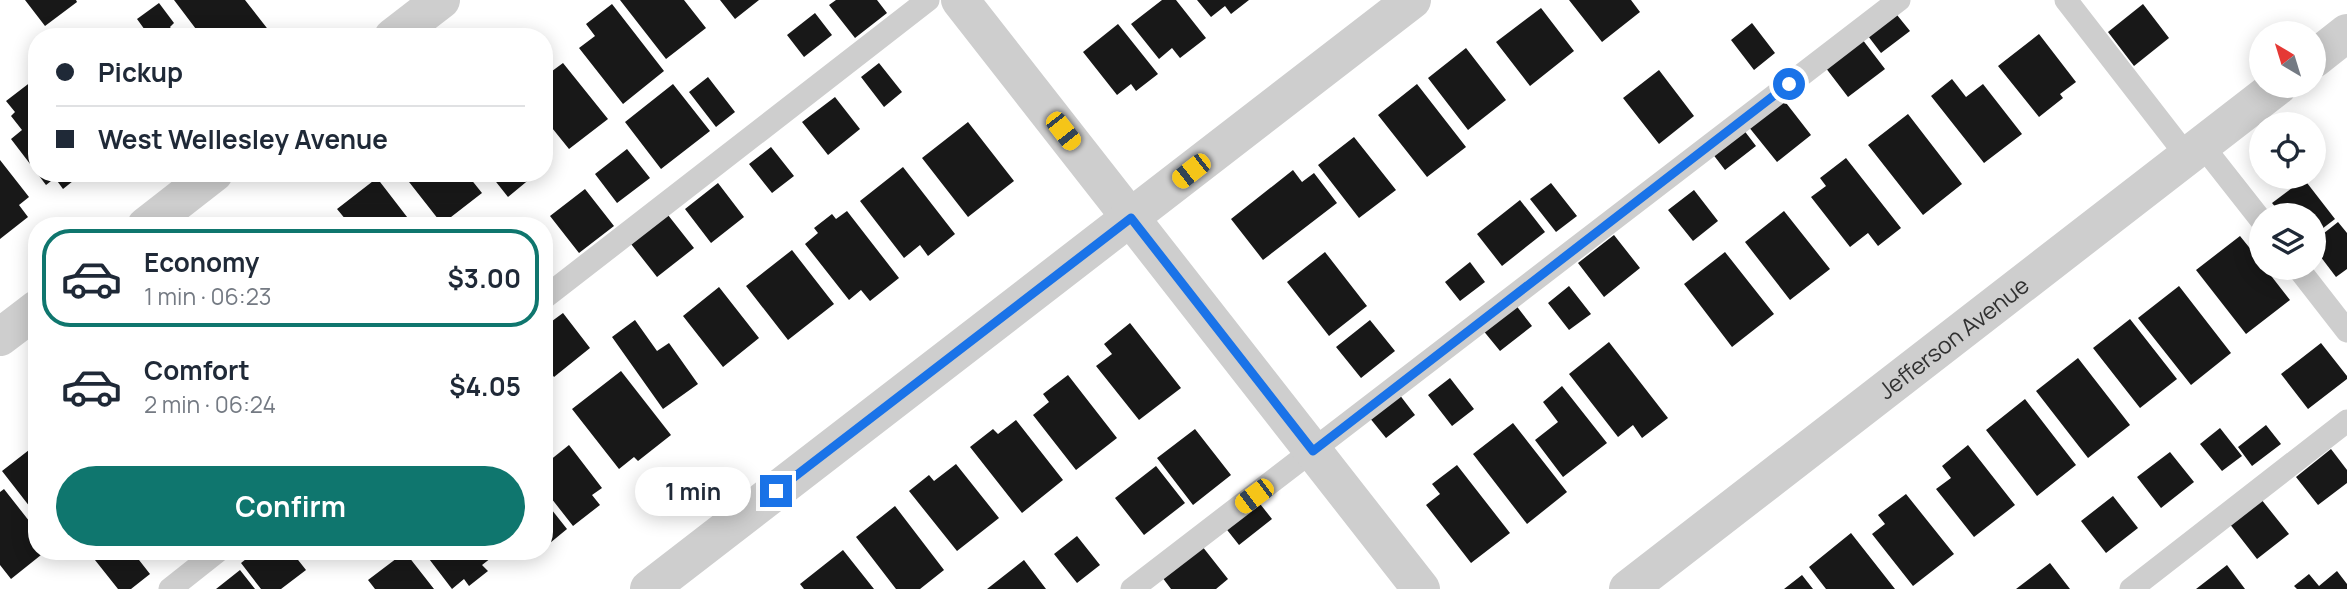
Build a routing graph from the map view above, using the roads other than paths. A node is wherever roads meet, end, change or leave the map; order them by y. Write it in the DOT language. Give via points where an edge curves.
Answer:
graph roads {
  1 [pos="441,0"];
  2 [pos="928,0"];
  3 [pos="960,0"];
  4 [pos="1412,0"];
  5 [pos="1899,0"];
  6 [pos="2066,0"];
  7 [pos="405,28"];
  8 [pos="2347,33"];
  9 [pos="2326,49"];
  10 [pos="2262,98"];
  11 [pos="2195,150"];
  12 [pos="202,182"];
  13 [pos="2249,207"];
  14 [pos="158,217"];
  15 [pos="1131,218"];
  16 [pos="2307,280"];
  17 [pos="553,291"];
  18 [pos="28,316"];
  19 [pos="2347,331"];
  20 [pos="0,337"];
  21 [pos="2347,421"];
  22 [pos="1313,451"];
  23 [pos="207,560"];
  24 [pos="170,589"];
  25 [pos="649,589"];
  26 [pos="1132,589"];
  27 [pos="1421,589"];
  28 [pos="1628,589"];
  29 [pos="2131,589"];
  1 -- 7 [label="street"];
  2 -- 17 [label="lane"];
  3 -- 15 [label="street"];
  4 -- 15 [label="street"];
  5 -- 22 [label="lane"];
  6 -- 11 [label="lane"];
  8 -- 9 [label="street"];
  10 -- 11 [label="street, Jefferson Avenue"];
  11 -- 13 [label="lane"];
  11 -- 28 [label="street, Jefferson Avenue"];
  12 -- 14 [label="street"];
  15 -- 22 [label="street"];
  15 -- 25 [label="street"];
  16 -- 19 [label="lane"];
  18 -- 20 [label="street"];
  21 -- 29 [label="lane"];
  22 -- 26 [label="lane"];
  22 -- 27 [label="street"];
  23 -- 24 [label="lane"];
}
